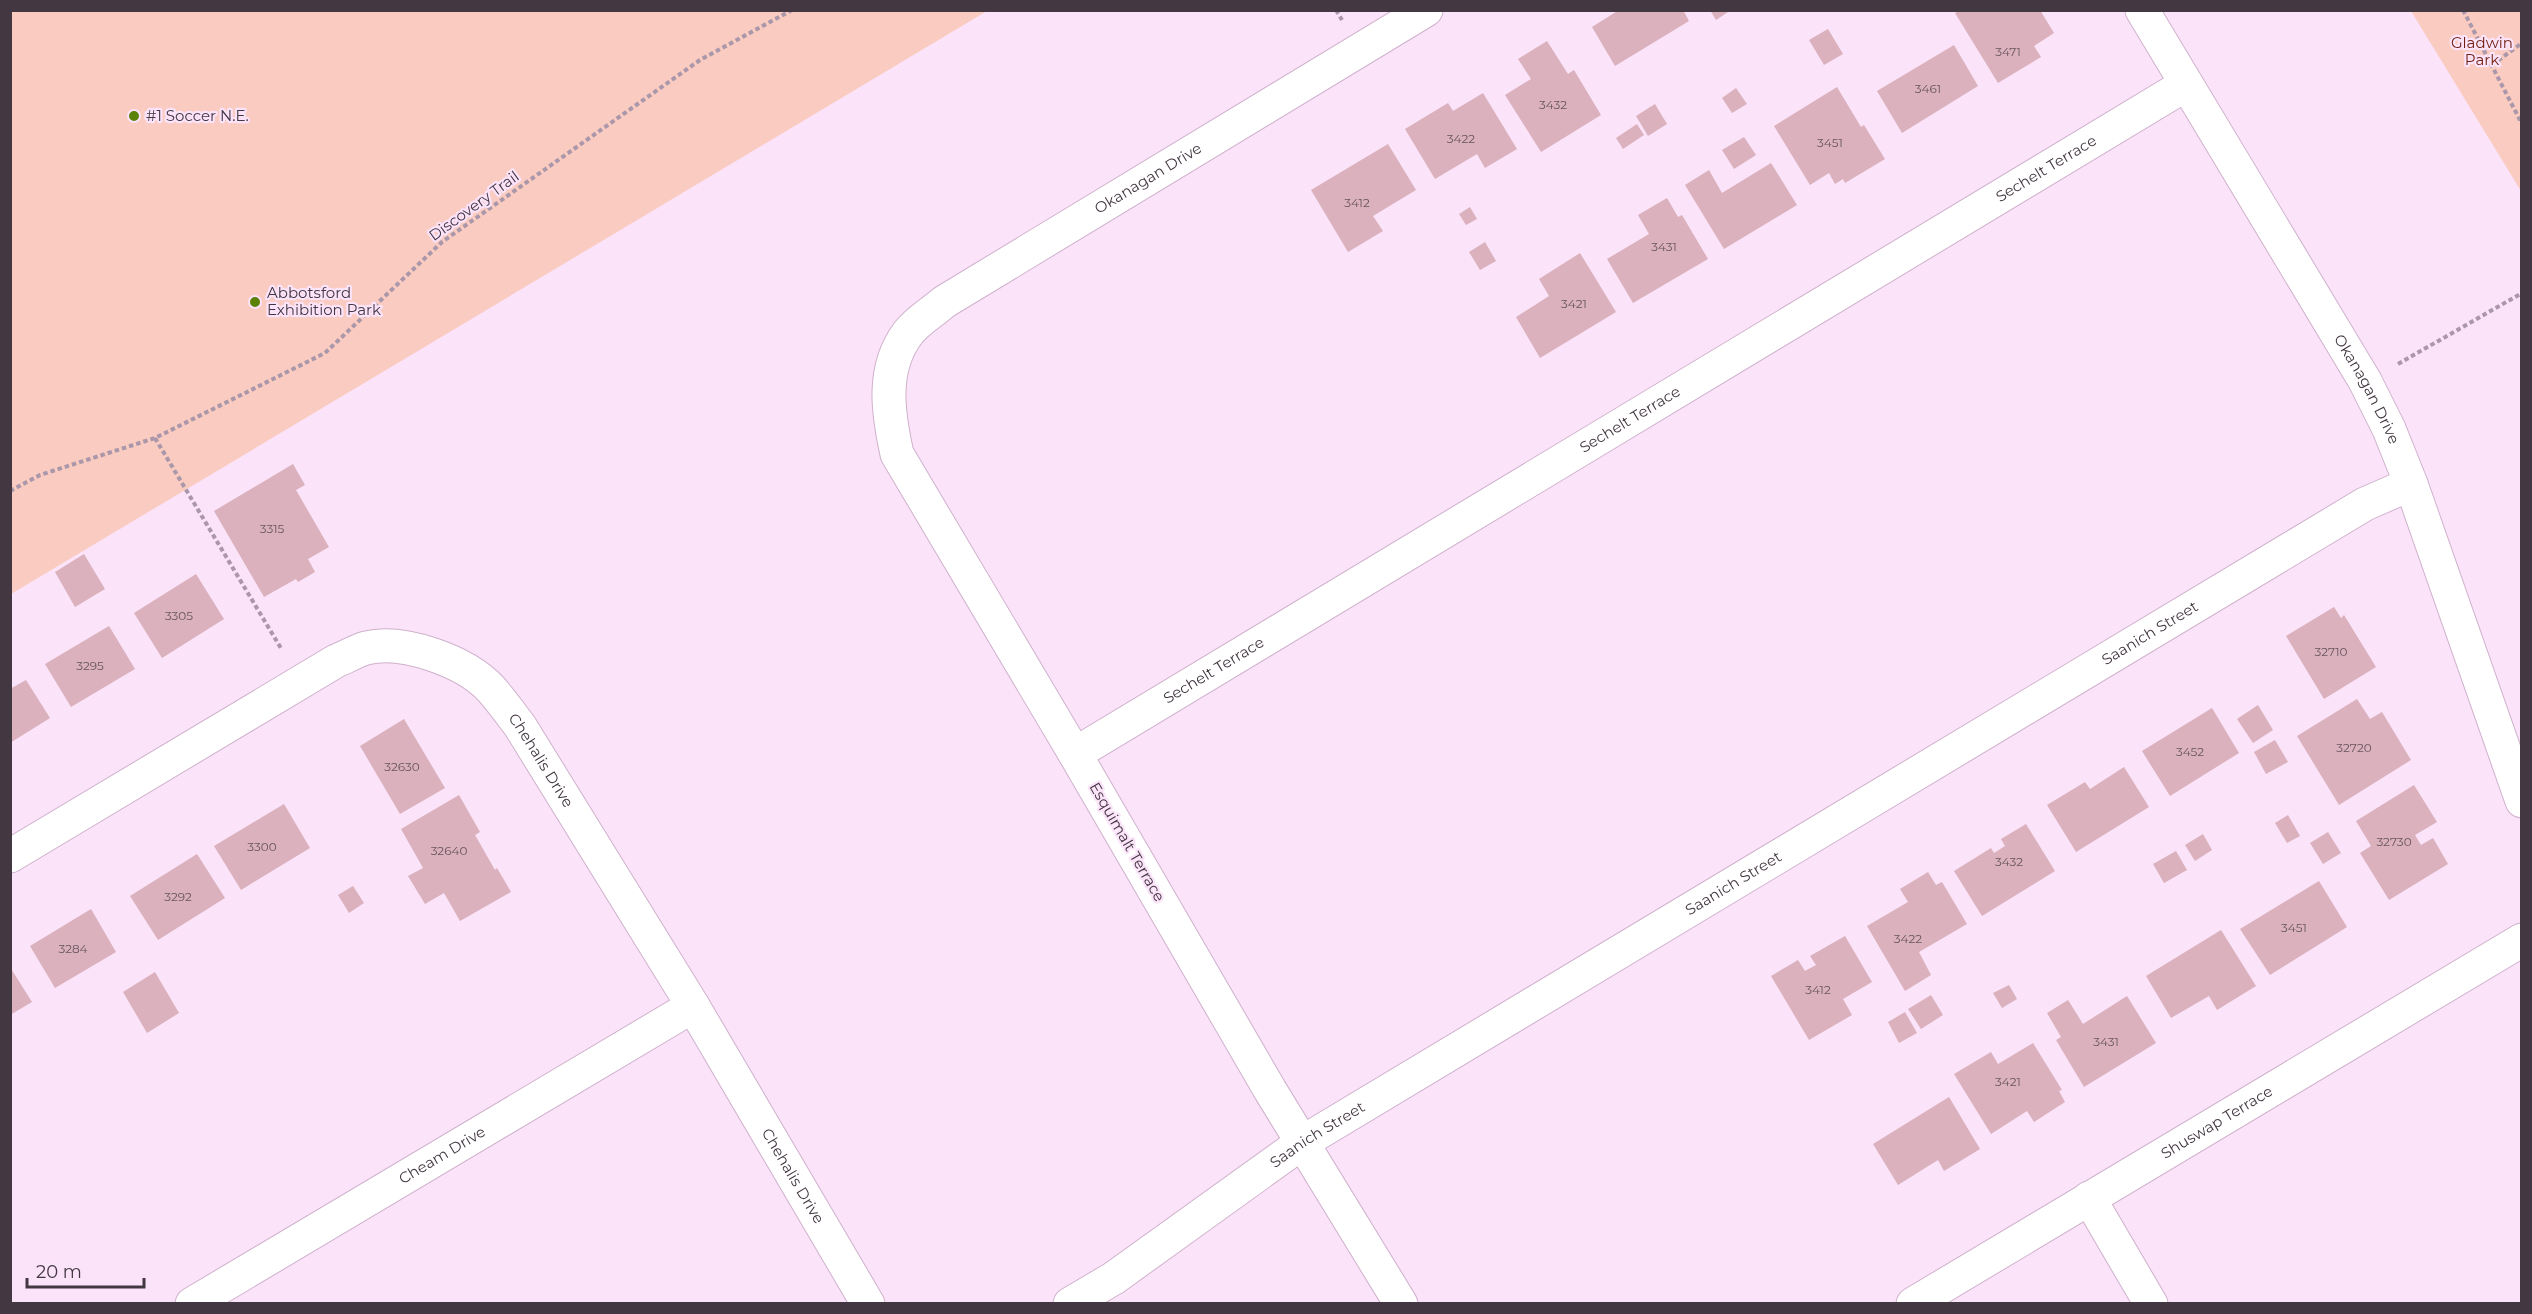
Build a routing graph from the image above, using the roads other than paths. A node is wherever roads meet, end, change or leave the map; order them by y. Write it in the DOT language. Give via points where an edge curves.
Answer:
graph roads {
  1 [pos="1426,10"];
  2 [pos="2142,10"];
  3 [pos="2185,85"];
  4 [pos="890,369"];
  5 [pos="2411,484"];
  6 [pos="1075,754"];
  7 [pos="2522,801"];
  8 [pos="10,856"];
  9 [pos="2522,940"];
  10 [pos="693,1006"];
  11 [pos="1303,1142"];
  12 [pos="2089,1198"];
  13 [pos="192,1304"];
  14 [pos="868,1304"];
  15 [pos="1070,1304"];
  16 [pos="1401,1304"];
  17 [pos="1913,1304"];
  18 [pos="2151,1304"];
  1 -- 4 [label="street, Okanagan Drive" via="944,302 908,332"];
  2 -- 3 [label="street, Okanagan Drive"];
  3 -- 5 [label="street, Okanagan Drive" via="2365,381"];
  3 -- 6 [label="street, Sechelt Terrace"];
  4 -- 6 [label="street, Esquimalt Terrace" via="889,416 897,454"];
  5 -- 7 [label="street, Okanagan Drive"];
  5 -- 11 [label="street, Saanich Street" via="2355,510"];
  6 -- 11 [label="street, Esquimalt Terrace"];
  8 -- 10 [label="street, Chehalis Drive" via="336,661 367,648 397,647 426,652 464,668 490,687 520,726"];
  9 -- 12 [label="street, Shuswap Terrace"];
  10 -- 13 [label="street, Cheam Drive"];
  10 -- 14 [label="street, Chehalis Drive"];
  11 -- 15 [label="street, Saanich Street" via="1114,1278"];
  11 -- 16 [label="street, Esquimalt Terrace"];
  12 -- 17 [label="street, Shuswap Terrace"];
  12 -- 18 [label="street"];
}
